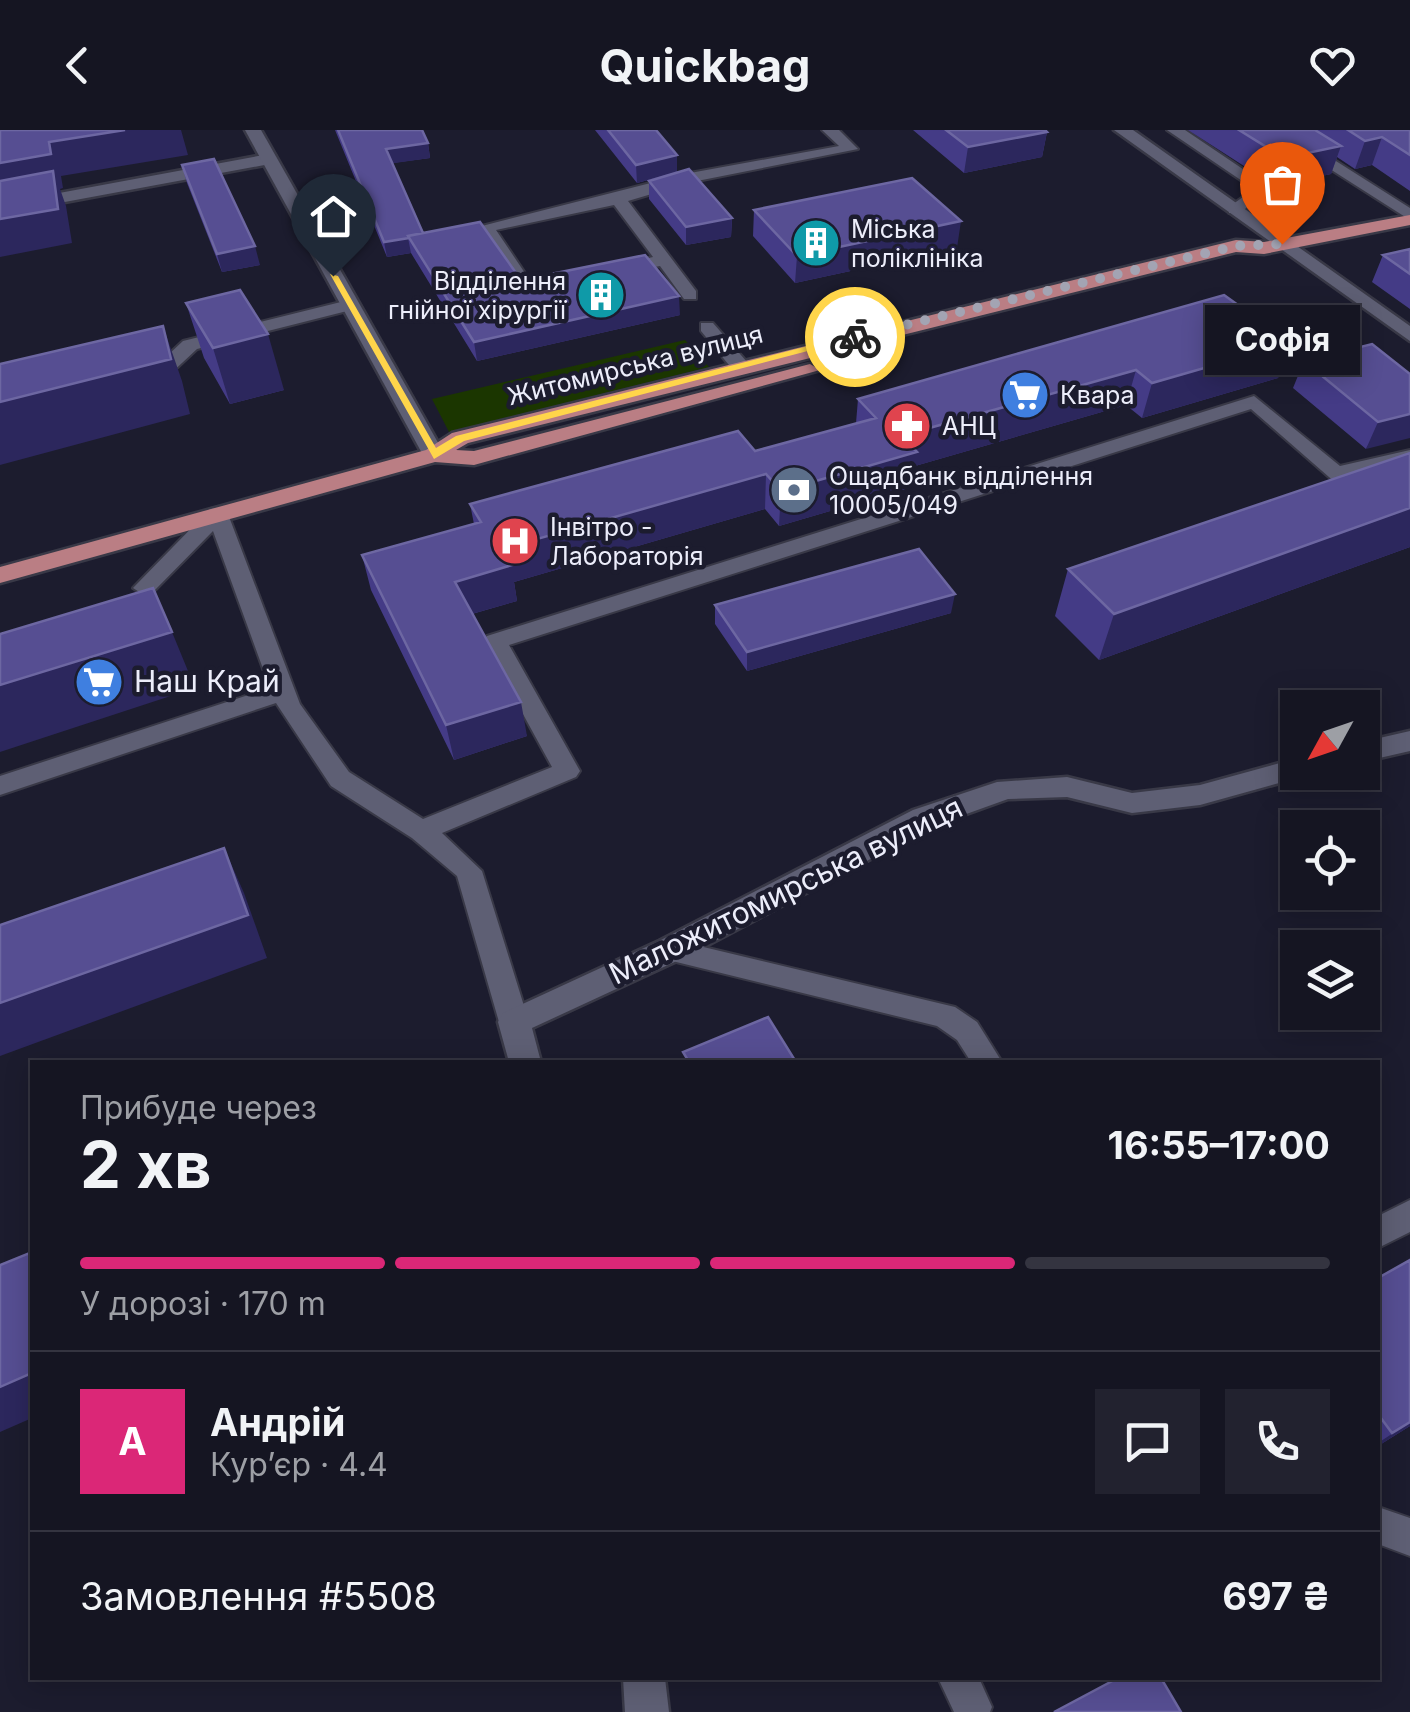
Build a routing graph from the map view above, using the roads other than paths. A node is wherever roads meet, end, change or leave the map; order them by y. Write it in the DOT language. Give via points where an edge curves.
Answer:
graph roads {
  1 [pos="253,130"];
  2 [pos="830,130"];
  3 [pos="1122,130"];
  4 [pos="1175,130"];
  5 [pos="1277,130"];
  6 [pos="269,159"];
  7 [pos="618,199"];
  8 [pos="0,210"];
  9 [pos="1235,210"];
  10 [pos="1410,217"];
  11 [pos="1273,246"];
  12 [pos="664,260"];
  13 [pos="606,274"];
  14 [pos="567,282"];
  15 [pos="690,294"];
  16 [pos="349,305"];
  17 [pos="708,327"];
  18 [pos="1410,335"];
  19 [pos="740,366"];
  20 [pos="124,382"];
  21 [pos="434,455"];
  22 [pos="1410,456"];
  23 [pos="1340,472"];
  24 [pos="1297,506"];
  25 [pos="217,514"];
  26 [pos="0,575"];
  27 [pos="144,588"];
  28 [pos="283,692"];
  29 [pos="1410,742"];
  30 [pos="1380,748"];
  31 [pos="1280,773"];
  32 [pos="0,786"];
  33 [pos="421,831"];
  34 [pos="670,950"];
  35 [pos="514,1022"];
  36 [pos="524,1060"];
  37 [pos="986,1060"];
  38 [pos="1410,1215"];
  39 [pos="1380,1232"];
  40 [pos="1380,1527"];
  41 [pos="1410,1537"];
  42 [pos="644,1680"];
  43 [pos="648,1712"];
  1 -- 6 [label="street"];
  2 -- 7 [label="lane" via="850,149 690,178"];
  3 -- 9 [label="street"];
  4 -- 9 [label="lane" via="1266,190"];
  5 -- 10 [label="lane"];
  6 -- 8 [label="street"];
  6 -- 16 [label="street"];
  7 -- 12 [label="lane"];
  7 -- 14 [label="lane" via="486,226 528,292"];
  9 -- 11 [label="street"];
  10 -- 11 [label="main road, Житомирська вулиця"];
  11 -- 18 [label="street"];
  11 -- 19 [label="main road, Житомирська вулиця" via="1236,246"];
  11 -- 21 [label="main road" via="1253,260 474,458"];
  12 -- 13 [label="lane"];
  12 -- 15 [label="lane"];
  16 -- 20 [label="lane" via="190,344 161,372"];
  16 -- 21 [label="street"];
  17 -- 19 [label="lane"];
  19 -- 21 [label="main road, Житомирська вулиця" via="460,438"];
  21 -- 25 [label="main road, Житомирська вулиця"];
  22 -- 23 [label="lane"];
  23 -- 24 [label="lane" via="1351,486"];
  23 -- 33 [label="lane" via="1254,402 496,642 567,771"];
  25 -- 26 [label="main road, Житомирська вулиця"];
  25 -- 27 [label="lane"];
  25 -- 28 [label="lane"];
  28 -- 32 [label="lane"];
  28 -- 33 [label="lane" via="340,778"];
  29 -- 30 [label="street"];
  31 -- 34 [label="street, Маложитомирська вулиця" via="1200,795 1132,804 1067,786 1007,788 923,818"];
  33 -- 35 [label="lane" via="468,871"];
  34 -- 35 [label="street, Маложитомирська вулиця"];
  34 -- 37 [label="lane" via="945,1016 967,1030"];
  35 -- 36 [label="street"];
  38 -- 39 [label="lane"];
  40 -- 41 [label="lane"];
  42 -- 43 [label="street"];
}
